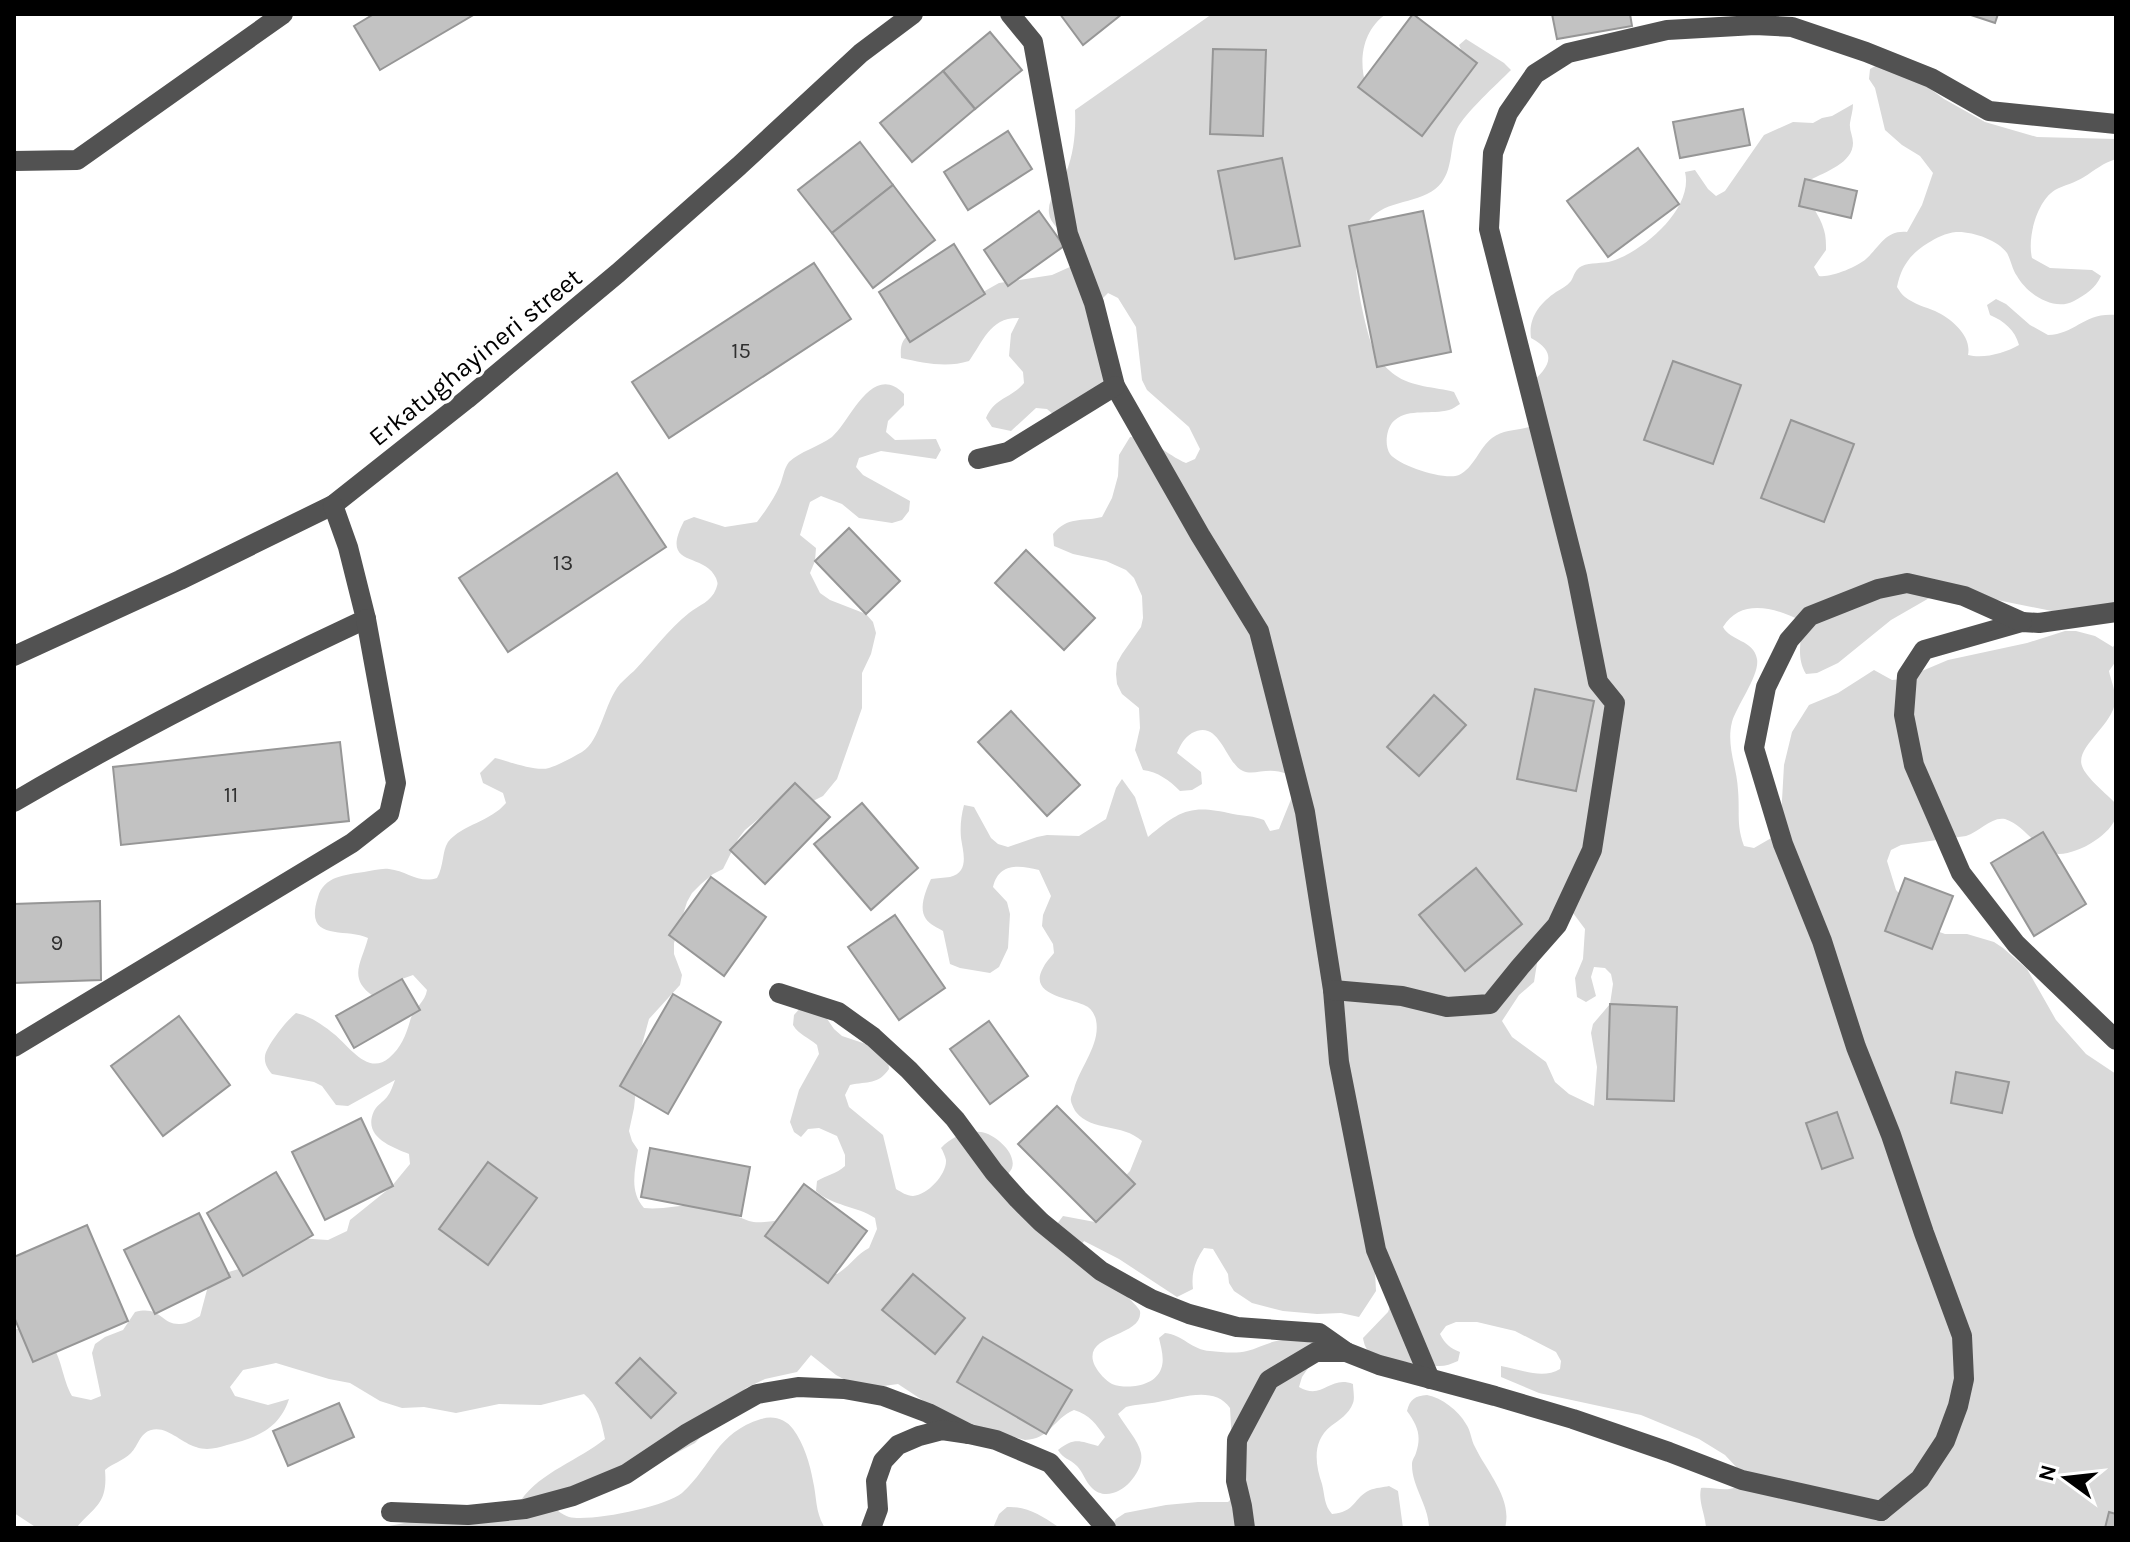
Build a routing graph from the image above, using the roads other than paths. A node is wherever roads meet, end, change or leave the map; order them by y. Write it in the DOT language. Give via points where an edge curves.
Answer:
graph roads {
  1 [pos="283,14"];
  2 [pos="913,14"];
  3 [pos="1010,14"];
  4 [pos="2116,124"];
  5 [pos="14,161"];
  6 [pos="1115,386"];
  7 [pos="978,459"];
  8 [pos="333,505"];
  9 [pos="2116,612"];
  10 [pos="366,619"];
  11 [pos="2022,622"];
  12 [pos="14,656"];
  13 [pos="14,802"];
  14 [pos="1333,990"];
  15 [pos="779,993"];
  16 [pos="2116,1040"];
  17 [pos="14,1047"];
  18 [pos="1346,1352"];
  19 [pos="1430,1379"];
  20 [pos="969,1434"];
  21 [pos="391,1512"];
  22 [pos="1883,1519"];
  23 [pos="871,1528"];
  24 [pos="1106,1528"];
  25 [pos="1245,1528"];
  1 -- 5 [label="street" via="77,160"];
  2 -- 8 [label="street, Erkatughayineri street" via="861,53 618,273"];
  3 -- 6 [label="street" via="1033,42 1068,234 1094,303"];
  4 -- 14 [label="street" via="1989,111 1931,78 1792,27 1667,30 1568,53 1535,74 1508,113 1493,153 1489,229 1577,576 1598,682 1615,703 1592,850 1557,925 1490,1004 1447,1007 1402,996"];
  6 -- 7 [label="street" via="1008,452"];
  6 -- 14 [label="street" via="1259,631 1305,812"];
  8 -- 10 [label="street"];
  8 -- 12 [label="street, Erkatughayineri street"];
  9 -- 11 [label="street"];
  10 -- 13 [label="street" via="92,756"];
  10 -- 17 [label="street" via="396,783 389,814 352,843"];
  11 -- 16 [label="street" via="1924,650 1907,676 1904,715 1914,765 1961,873 2016,944"];
  11 -- 22 [label="street" via="1964,596 1907,583 1810,616 1789,640 1766,687 1754,748 1783,844 1962,1336 1964,1379 1945,1441 1920,1479"];
  14 -- 19 [label="street" via="1339,1062 1376,1250"];
  15 -- 18 [label="street" via="838,1012 873,1037 955,1119 1018,1199 1101,1271 1189,1314 1237,1327 1319,1333"];
  18 -- 19 [label="street"];
  18 -- 25 [label="street" via="1316,1352 1269,1380 1237,1440 1236,1481"];
  19 -- 22 [label="street" via="1573,1419 1742,1480"];
  20 -- 21 [label="street" via="883,1396 798,1387 757,1394 626,1474 573,1496 525,1509 468,1515"];
  20 -- 23 [label="street" via="942,1430 898,1445 883,1461 876,1481 878,1509"];
  20 -- 24 [label="street" via="1050,1463"];
}
